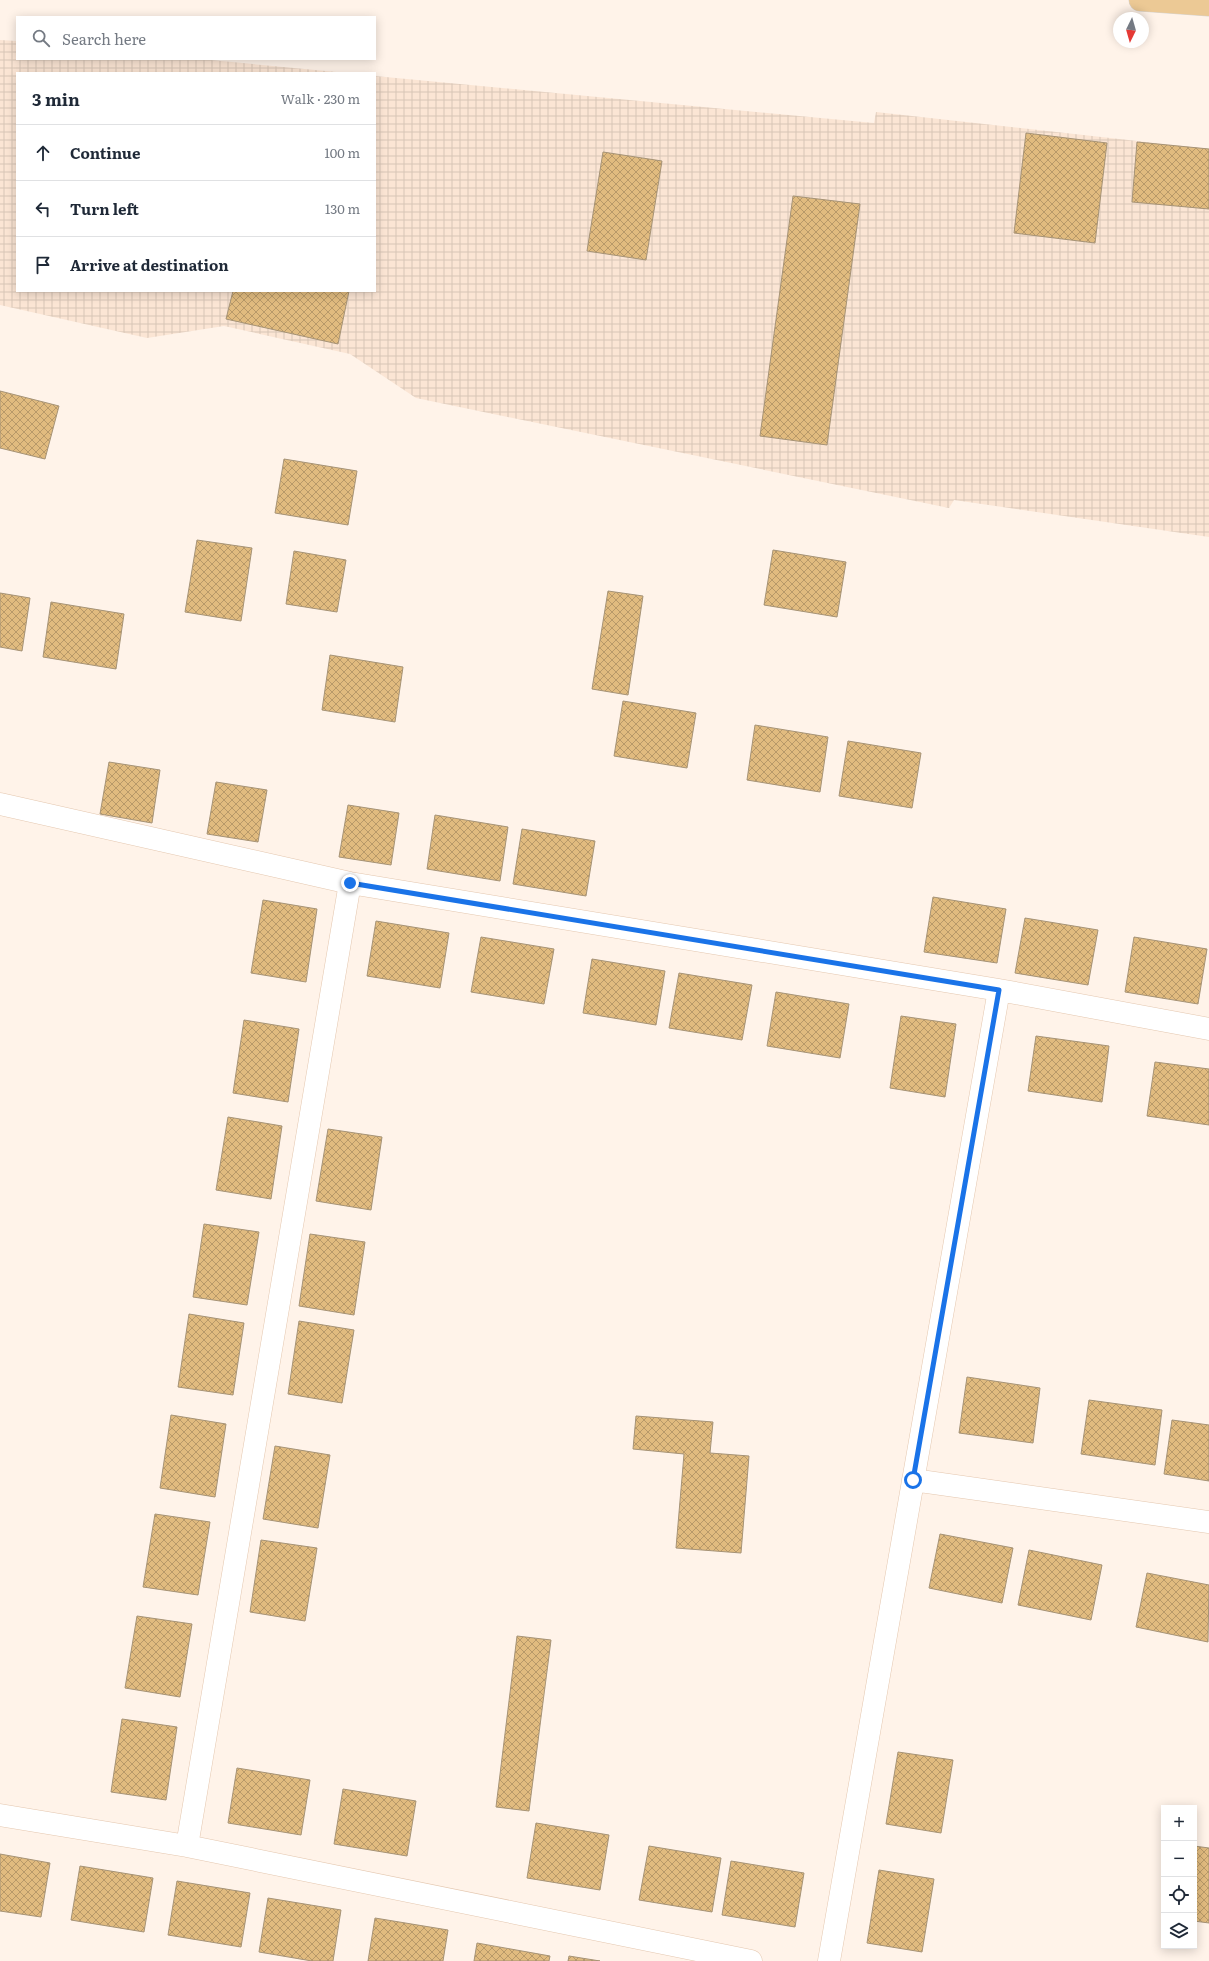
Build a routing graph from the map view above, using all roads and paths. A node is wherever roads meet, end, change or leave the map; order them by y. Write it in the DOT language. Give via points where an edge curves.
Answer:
graph roads {
  1 [pos="1140,0"];
  2 [pos="1209,5"];
  3 [pos="0,804"];
  4 [pos="350,883"];
  5 [pos="999,990"];
  6 [pos="1209,1029"];
  7 [pos="913,1480"];
  8 [pos="1209,1522"];
  9 [pos="0,1815"];
  10 [pos="187,1846"];
  11 [pos="751,1961"];
  12 [pos="829,1961"];
  1 -- 2 [label="main road"];
  3 -- 4 [label="street"];
  4 -- 5 [label="street"];
  4 -- 10 [label="street"];
  5 -- 6 [label="street"];
  5 -- 7 [label="street"];
  7 -- 8 [label="street"];
  7 -- 12 [label="street"];
  9 -- 10 [label="street"];
  10 -- 11 [label="street"];
}
